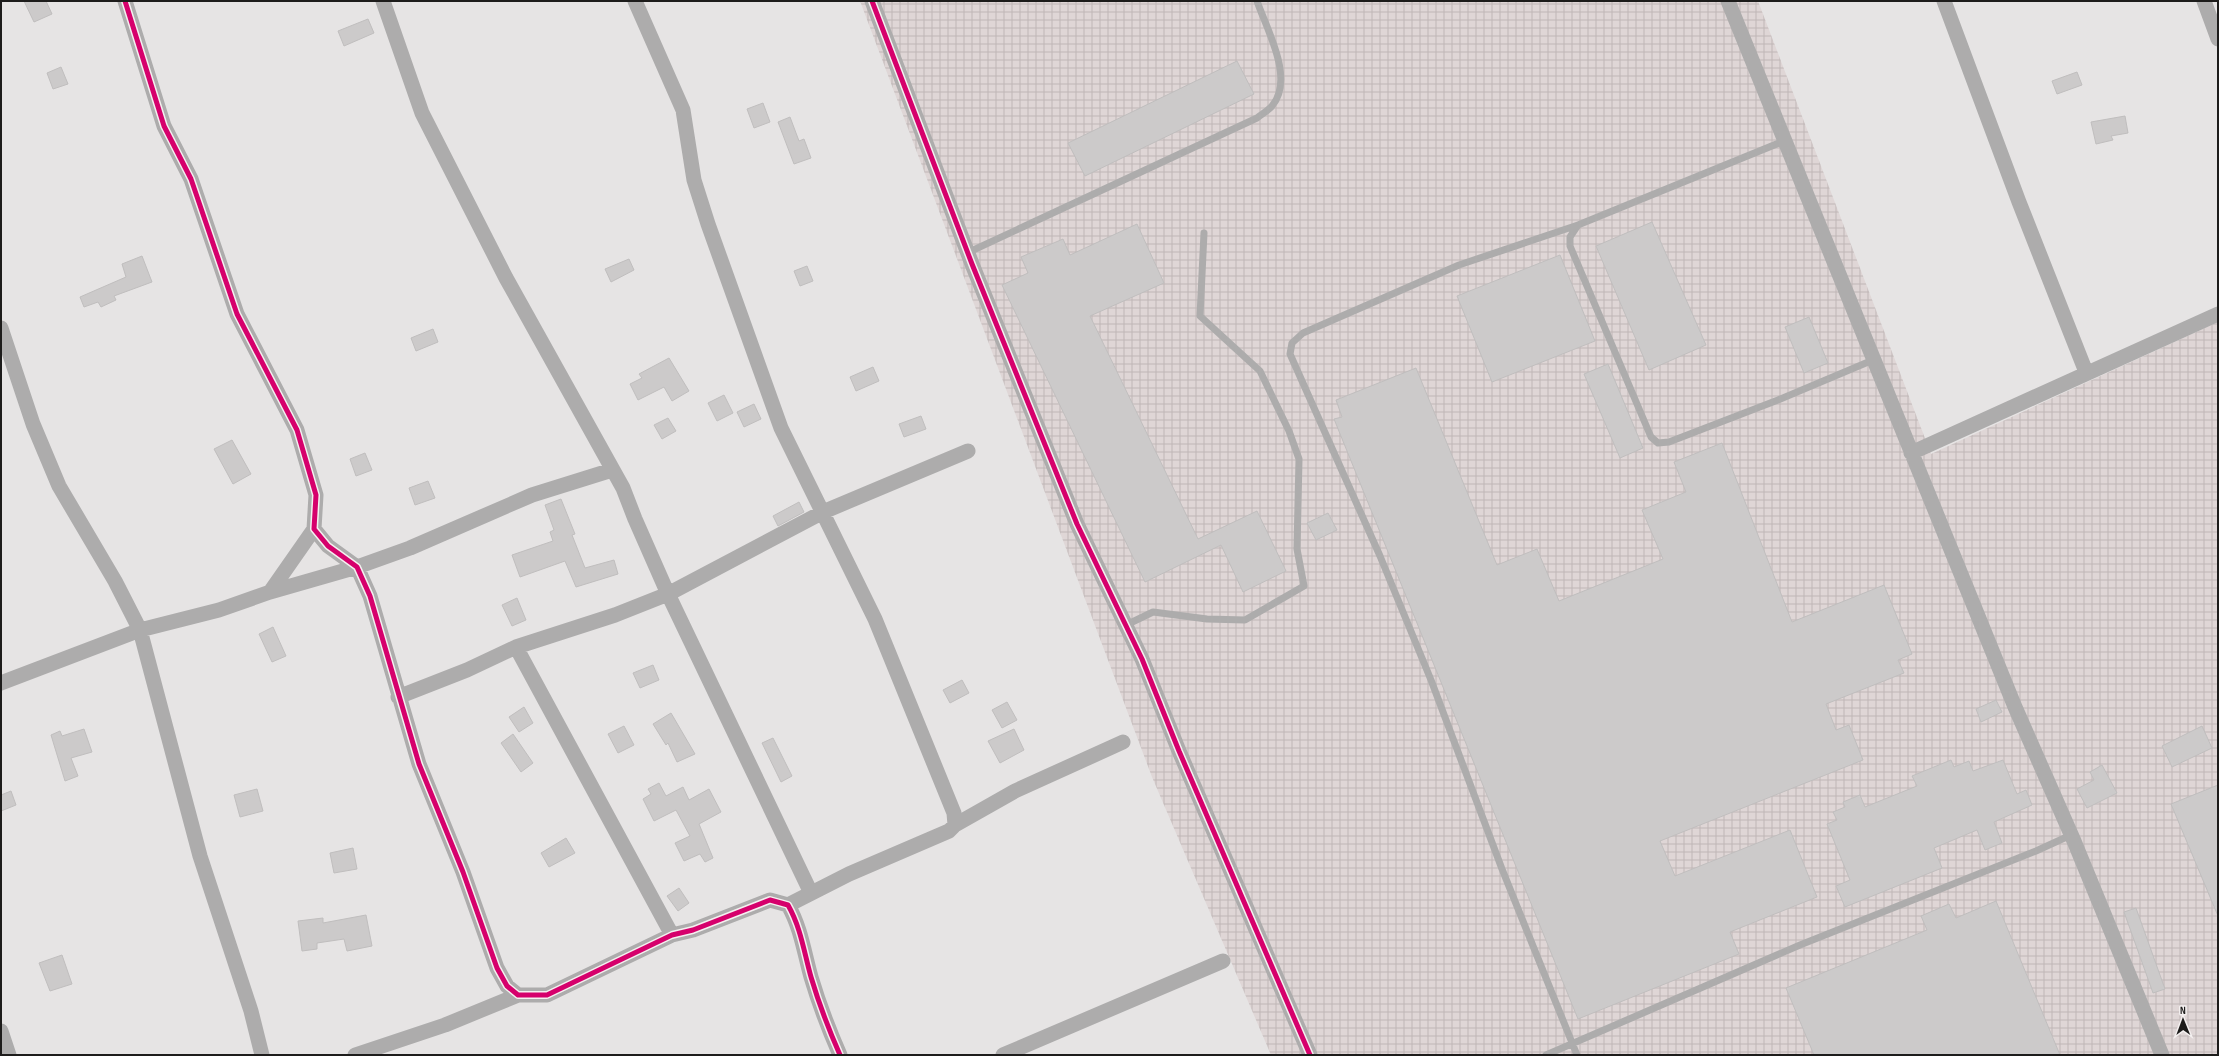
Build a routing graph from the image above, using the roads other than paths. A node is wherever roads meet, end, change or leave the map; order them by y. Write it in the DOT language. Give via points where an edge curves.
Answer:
graph roads {
  1 [pos="124,1"];
  2 [pos="384,1"];
  3 [pos="635,1"];
  4 [pos="872,1"];
  5 [pos="1257,1"];
  6 [pos="1728,1"];
  7 [pos="1944,1"];
  8 [pos="2204,1"];
  9 [pos="2218,38"];
  10 [pos="1784,141"];
  11 [pos="1578,225"];
  12 [pos="1204,232"];
  13 [pos="967,253"];
  14 [pos="2218,314"];
  15 [pos="1,328"];
  16 [pos="1873,360"];
  17 [pos="2086,372"];
  18 [pos="968,451"];
  19 [pos="1911,453"];
  20 [pos="612,470"];
  21 [pos="823,512"];
  22 [pos="314,529"];
  23 [pos="357,568"];
  24 [pos="270,592"];
  25 [pos="668,594"];
  26 [pos="1126,625"];
  27 [pos="140,630"];
  28 [pos="516,646"];
  29 [pos="1,683"];
  30 [pos="398,697"];
  31 [pos="1123,742"];
  32 [pos="955,825"];
  33 [pos="2071,835"];
  34 [pos="811,893"];
  35 [pos="788,904"];
  36 [pos="672,935"];
  37 [pos="1222,961"];
  38 [pos="518,995"];
  39 [pos="1,1031"];
  40 [pos="1573,1044"];
  41 [pos="9,1055"];
  42 [pos="262,1055"];
  43 [pos="355,1055"];
  44 [pos="840,1055"];
  45 [pos="1003,1055"];
  46 [pos="1310,1055"];
  47 [pos="1546,1055"];
  48 [pos="1577,1055"];
  49 [pos="2162,1055"];
  1 -- 22 [label="street" via="164,126 192,180 211,243 237,314 297,430 316,495"];
  2 -- 20 [label="street" via="422,113 506,278"];
  3 -- 21 [label="street" via="683,110 694,180 705,217 779,420"];
  4 -- 13 [label="street"];
  5 -- 13 [label="lane" via="1282,72 1281,88 1272,107 1257,118"];
  6 -- 10 [label="street"];
  7 -- 17 [label="street"];
  8 -- 9 [label="street"];
  10 -- 11 [label="lane"];
  10 -- 16 [label="street"];
  11 -- 16 [label="lane" via="1570,237 1570,246 1651,437 1658,443 1669,442 1778,400"];
  11 -- 40 [label="lane" via="1459,265 1303,333 1292,343 1290,354 1380,556 1431,680 1502,869"];
  12 -- 26 [label="lane" via="1200,316 1260,371 1289,431 1298,460 1297,549 1304,586 1245,620 1207,619 1153,612"];
  13 -- 26 [label="street" via="1077,524"];
  14 -- 17 [label="street"];
  15 -- 27 [label="street" via="33,424 59,486 115,581"];
  16 -- 19 [label="street"];
  17 -- 19 [label="street"];
  18 -- 21 [label="street"];
  19 -- 33 [label="street" via="2015,707"];
  20 -- 23 [label="street" via="532,495"];
  20 -- 25 [label="street" via="623,488"];
  21 -- 25 [label="street"];
  21 -- 32 [label="street" via="874,619 954,813"];
  22 -- 23 [label="street" via="322,540"];
  22 -- 24 [label="street"];
  23 -- 24 [label="street"];
  23 -- 30 [label="street" via="370,596"];
  24 -- 27 [label="street" via="219,610"];
  25 -- 28 [label="street" via="615,615"];
  25 -- 34 [label="street"];
  26 -- 46 [label="street"];
  27 -- 29 [label="street"];
  27 -- 42 [label="street" via="200,856 251,1011"];
  28 -- 30 [label="street" via="467,670"];
  28 -- 36 [label="street"];
  30 -- 38 [label="street" via="419,764 463,872 497,968 507,986"];
  31 -- 32 [label="street" via="1015,791"];
  32 -- 34 [label="street" via="949,831"];
  33 -- 40 [label="lane" via="1800,945"];
  33 -- 49 [label="street"];
  34 -- 35 [label="street"];
  35 -- 36 [label="street" via="770,900 693,930"];
  35 -- 44 [label="street" via="798,922 811,977"];
  36 -- 38 [label="street" via="547,995"];
  37 -- 45 [label="street"];
  38 -- 43 [label="street" via="445,1025"];
  39 -- 41 [label="street"];
  40 -- 47 [label="lane"];
  40 -- 48 [label="lane"];
}
